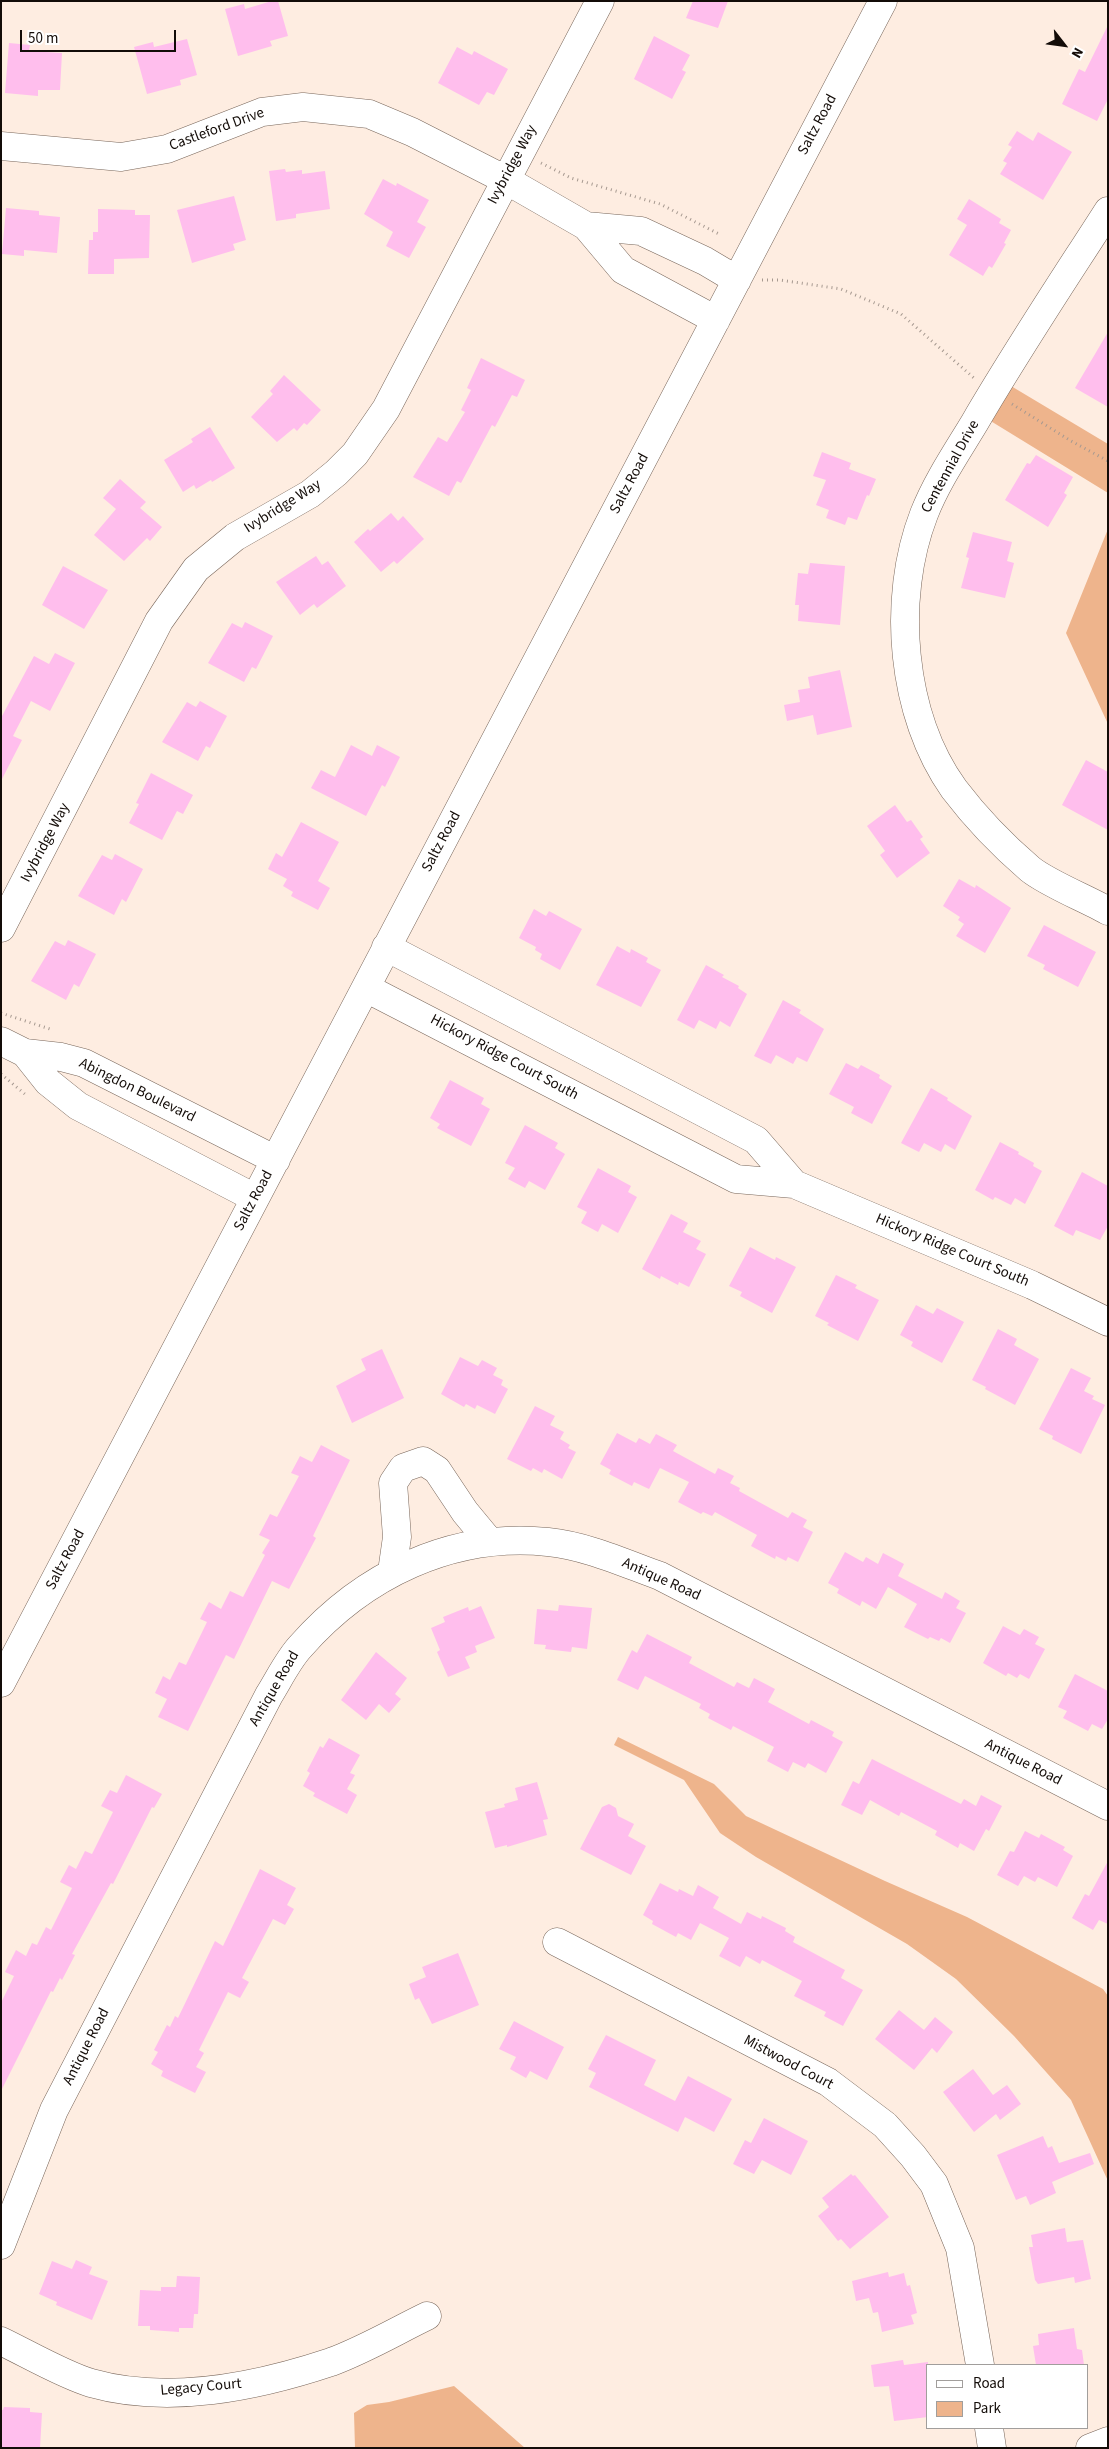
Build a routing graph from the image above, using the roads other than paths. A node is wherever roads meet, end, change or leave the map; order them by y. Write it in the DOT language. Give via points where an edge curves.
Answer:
graph roads {
  1 [pos="600,1"];
  2 [pos="883,1"];
  3 [pos="1,146"];
  4 [pos="506,180"];
  5 [pos="1108,211"];
  6 [pos="586,226"];
  7 [pos="737,280"];
  8 [pos="716,320"];
  9 [pos="1108,911"];
  10 [pos="1,928"];
  11 [pos="386,947"];
  12 [pos="366,988"];
  13 [pos="13,1047"];
  14 [pos="662,1091"];
  15 [pos="642,1130"];
  16 [pos="276,1160"];
  17 [pos="794,1184"];
  18 [pos="255,1198"];
  19 [pos="1108,1322"];
  20 [pos="489,1540"];
  21 [pos="392,1572"];
  22 [pos="1,1683"];
  23 [pos="1108,1806"];
  24 [pos="557,1942"];
  25 [pos="1,2245"];
  26 [pos="427,2316"];
  27 [pos="1,2341"];
  28 [pos="980,2364"];
  29 [pos="989,2429"];
  30 [pos="1108,2441"];
  31 [pos="992,2448"];
  32 [pos="1090,2448"];
  1 -- 4 [label="street, Ivybridge Way"];
  2 -- 7 [label="street, Saltz Road"];
  3 -- 4 [label="street, Castleford Drive" via="122,156 167,149 262,112 303,106 369,114"];
  4 -- 6 [label="street, Castleford Drive"];
  4 -- 10 [label="street, Ivybridge Way" via="386,409 355,454 310,494 235,537 196,569 159,621"];
  5 -- 9 [label="street, Centennial Drive" via="932,494 914,547 908,579 905,646 919,718 954,788 982,824 1032,870"];
  6 -- 7 [label="street, Castleford Drive" via="641,231"];
  6 -- 8 [label="street, Castleford Drive" via="623,270"];
  7 -- 8 [label="street, Saltz Road"];
  8 -- 11 [label="street, Saltz Road"];
  11 -- 12 [label="street, Saltz Road"];
  11 -- 14 [label="street, Hickory Ridge Court South"];
  12 -- 15 [label="street, Hickory Ridge Court South"];
  12 -- 16 [label="street, Saltz Road"];
  13 -- 16 [label="street, Abingdon Boulevard" via="84,1063"];
  13 -- 18 [label="street, Abingdon Boulevard" via="78,1106"];
  14 -- 15 [label="street"];
  14 -- 17 [label="street, Hickory Ridge Court South" via="756,1140"];
  15 -- 17 [label="street, Hickory Ridge Court South" via="736,1179"];
  16 -- 18 [label="street, Saltz Road"];
  17 -- 19 [label="street, Hickory Ridge Court South" via="1032,1285"];
  18 -- 22 [label="street, Saltz Road"];
  20 -- 21 [label="street, Antique Road" via="448,1550"];
  20 -- 21 [label="street" via="465,1512 438,1470 423,1462 403,1468 393,1483 397,1538"];
  20 -- 23 [label="street, Antique Road" via="548,1542 593,1551 660,1576"];
  21 -- 25 [label="street, Antique Road" via="342,1605 299,1648 269,1695 54,2110"];
  24 -- 28 [label="street, Mistwood Court" via="828,2082 885,2125 934,2184 960,2248"];
  26 -- 27 [label="street, Legacy Court" via="332,2361 235,2388 189,2392 139,2392 90,2382"];
  29 -- 31 [label="street"];
  30 -- 32 [label="street"];
}
